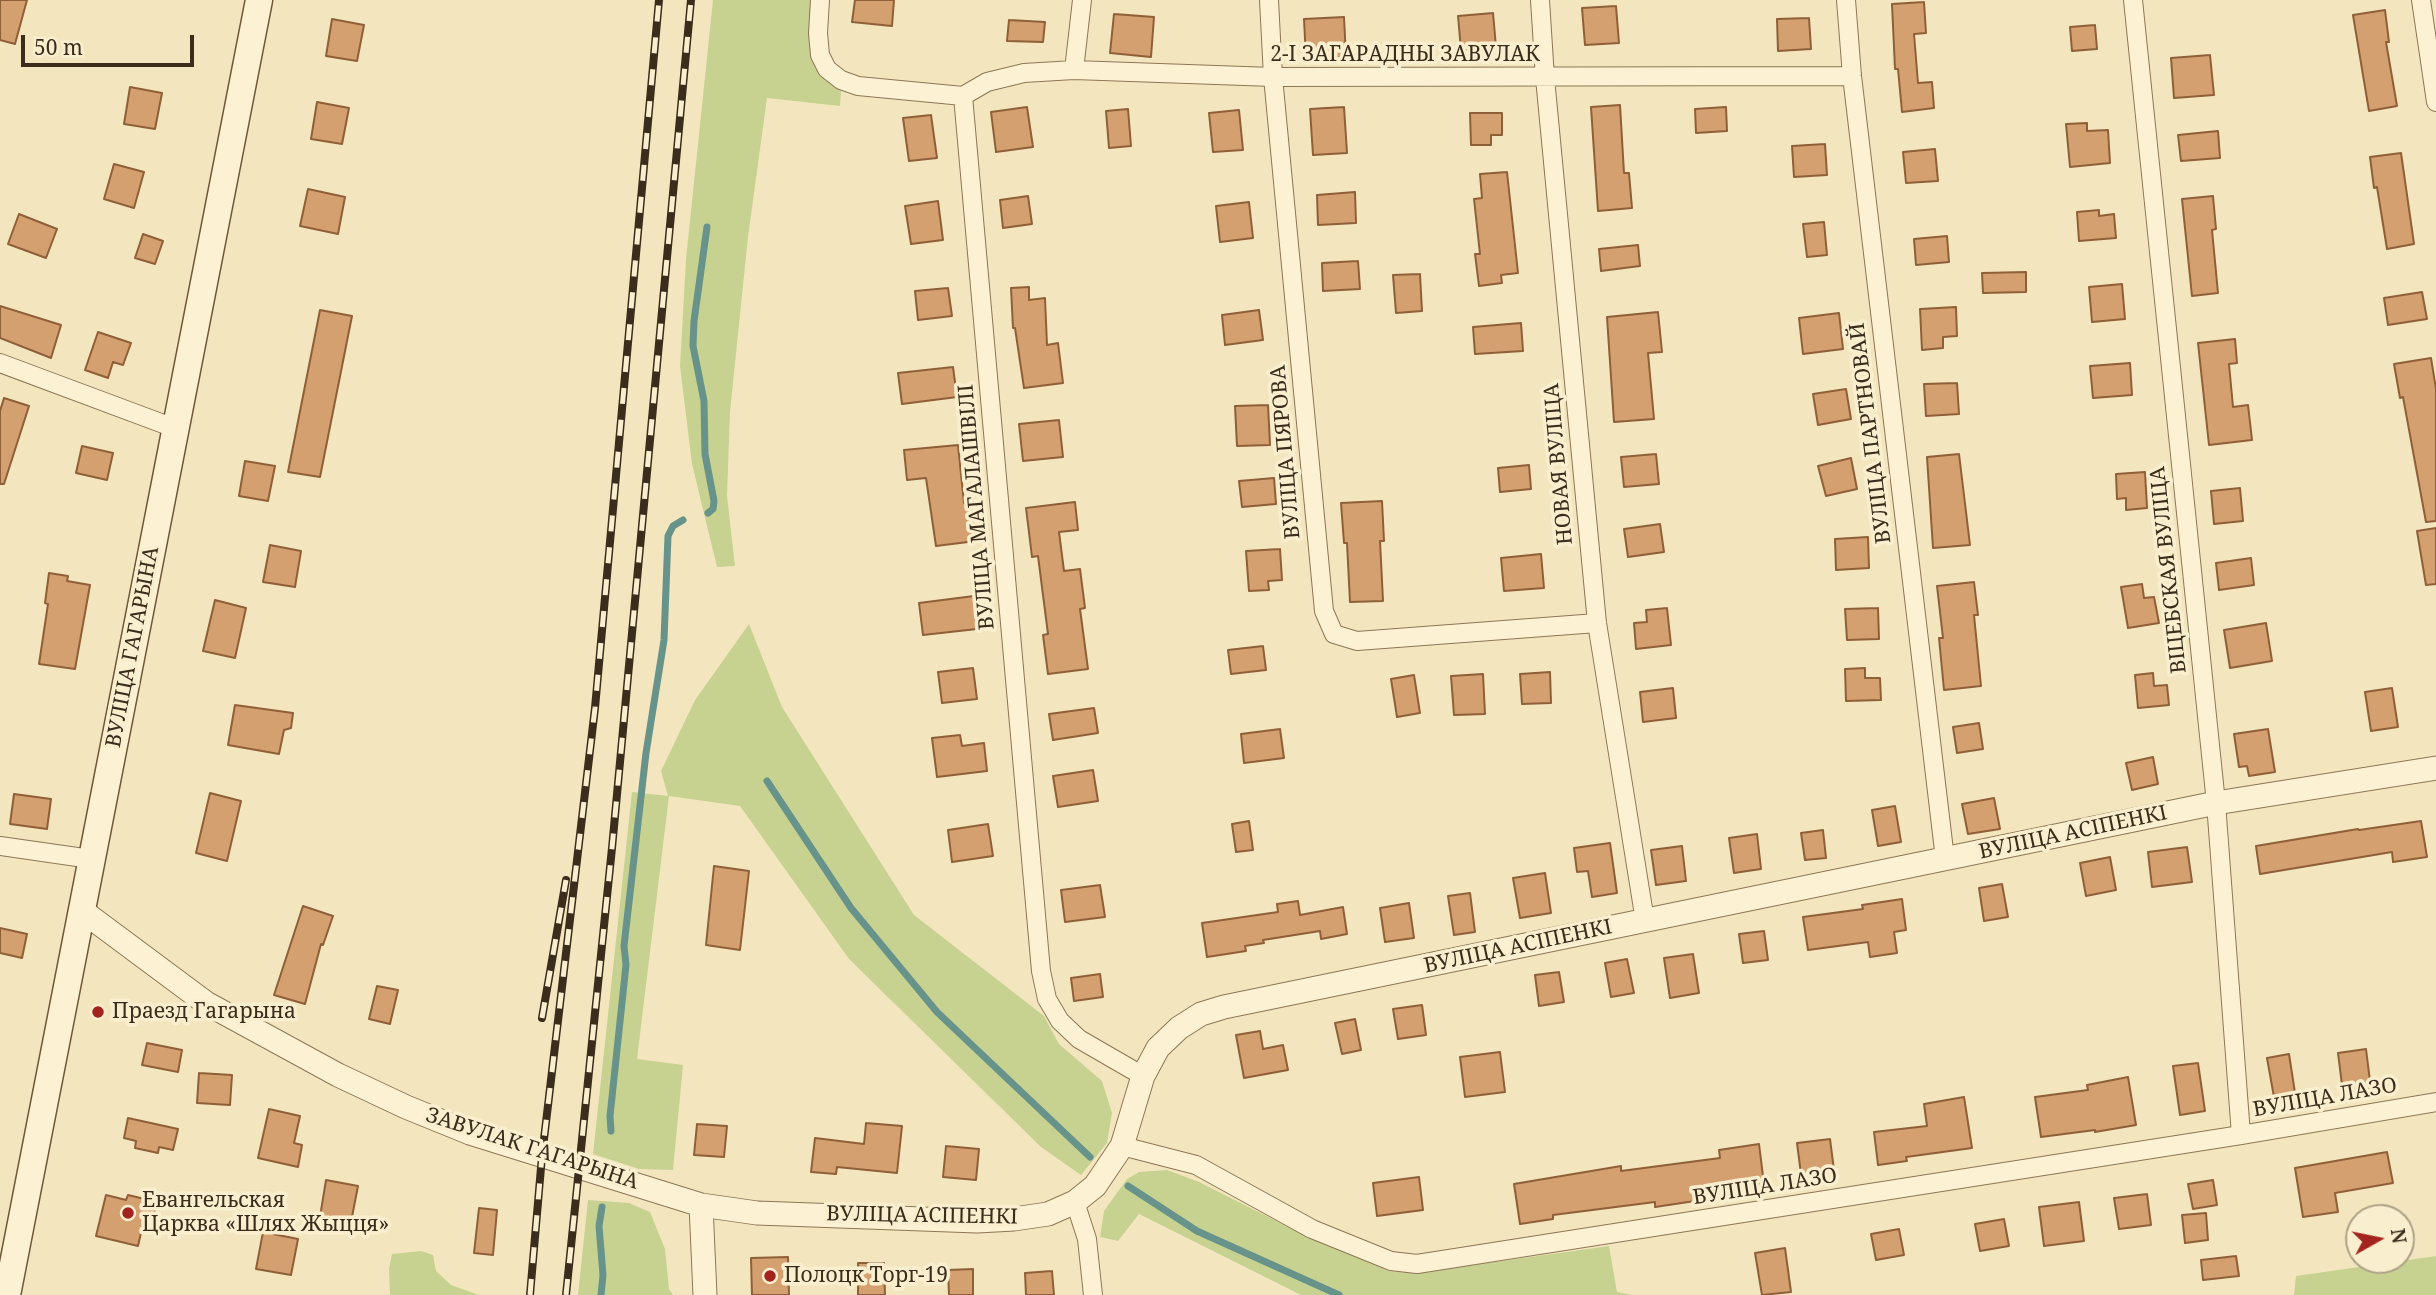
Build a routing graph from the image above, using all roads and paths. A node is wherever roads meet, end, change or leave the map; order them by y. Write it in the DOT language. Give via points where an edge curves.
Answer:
graph roads {
  1 [pos="259,0"];
  2 [pos="820,0"];
  3 [pos="1082,0"];
  4 [pos="1269,0"];
  5 [pos="1540,0"];
  6 [pos="1846,0"];
  7 [pos="2133,0"];
  8 [pos="2421,0"];
  9 [pos="1074,70"];
  10 [pos="1852,76"];
  11 [pos="1273,78"];
  12 [pos="1545,78"];
  13 [pos="963,96"];
  14 [pos="2436,102"];
  15 [pos="0,363"];
  16 [pos="177,429"];
  17 [pos="1597,622"];
  18 [pos="2436,768"];
  19 [pos="2216,803"];
  20 [pos="0,846"];
  21 [pos="91,859"];
  22 [pos="1945,859"];
  23 [pos="81,910"];
  24 [pos="1645,921"];
  25 [pos="1143,1076"];
  26 [pos="2436,1102"];
  27 [pos="2241,1135"];
  28 [pos="1122,1146"];
  29 [pos="1075,1202"];
  30 [pos="701,1205"];
  31 [pos="7,1295"];
  32 [pos="705,1295"];
  33 [pos="1093,1295"];
  1 -- 16 [label="main road, ВУЛІЦА ГАГАРЫНА"];
  2 -- 13 [label="street" via="820,55 827,69 841,80 858,86"];
  3 -- 9 [label="street"];
  4 -- 11 [label="street, ВУЛІЦА ПЯРОВА"];
  5 -- 12 [label="street, НОВАЯ ВУЛІЦА"];
  6 -- 10 [label="street, ВУЛІЦА ПАРТНОВАЙ"];
  7 -- 19 [label="street, ВІЦЕБСКАЯ ВУЛІЦА"];
  8 -- 14 [label="street"];
  9 -- 11 [label="street, 2-І ЗАГАРАДНЫ ЗАВУЛАК"];
  9 -- 13 [label="street, 2-І ЗАГАРАДНЫ ЗАВУЛАК" via="1024,73 987,82"];
  10 -- 12 [label="street, 2-І ЗАГАРАДНЫ ЗАВУЛАК"];
  10 -- 22 [label="street, ВУЛІЦА ПАРТНОВАЙ"];
  11 -- 12 [label="street, 2-І ЗАГАРАДНЫ ЗАВУЛАК"];
  11 -- 17 [label="street, ВУЛІЦА ПЯРОВА" via="1324,611 1334,634 1357,641"];
  12 -- 17 [label="street, НОВАЯ ВУЛІЦА"];
  13 -- 25 [label="street, ВУЛІЦА МАГАЛАШВІЛІ" via="1041,971 1047,999 1060,1021 1079,1039"];
  15 -- 16 [label="street"];
  16 -- 21 [label="main road, ВУЛІЦА ГАГАРЫНА"];
  17 -- 24 [label="street, НОВАЯ ВУЛІЦА"];
  18 -- 19 [label="street, ВУЛІЦА АСІПЕНКІ"];
  19 -- 22 [label="street, ВУЛІЦА АСІПЕНКІ"];
  19 -- 27 [label="street, ВІЦЕБСКАЯ ВУЛІЦА"];
  20 -- 21 [label="street"];
  21 -- 23 [label="main road, ВУЛІЦА ГАГАРЫНА"];
  22 -- 24 [label="street, ВУЛІЦА АСІПЕНКІ"];
  23 -- 30 [label="street, ЗАВУЛАК ГАГАРЫНА" via="206,1003 338,1075 470,1133"];
  23 -- 31 [label="main road, ВУЛІЦА ГАГАРЫНА"];
  24 -- 25 [label="street, ВУЛІЦА АСІПЕНКІ" via="1200,1014 1158,1048"];
  25 -- 28 [label="street, ВУЛІЦА АСІПЕНКІ"];
  26 -- 27 [label="street, ВУЛІЦА ЛАЗО"];
  27 -- 28 [label="street, ВУЛІЦА ЛАЗО" via="1417,1264 1391,1261 1312,1229 1196,1165"];
  28 -- 29 [label="street, ВУЛІЦА АСІПЕНКІ" via="1095,1186"];
  29 -- 30 [label="street, ВУЛІЦА АСІПЕНКІ" via="1048,1214 977,1221 757,1213"];
  29 -- 33 [label="street" via="1087,1239"];
  30 -- 32 [label="street"];
}
